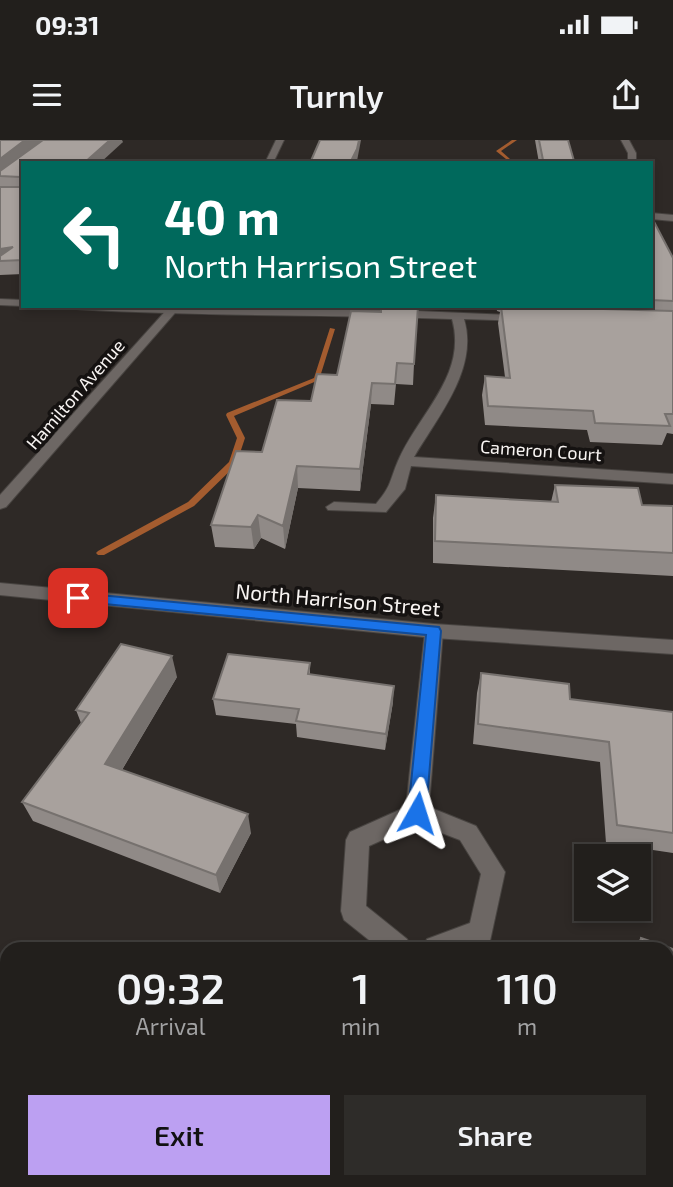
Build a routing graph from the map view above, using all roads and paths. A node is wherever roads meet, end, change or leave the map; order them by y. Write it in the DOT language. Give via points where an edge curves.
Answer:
graph roads {
  1 [pos="280,140"];
  2 [pos="625,140"];
  3 [pos="270,161"];
  4 [pos="632,161"];
  5 [pos="653,216"];
  6 [pos="673,218"];
  7 [pos="0,302"];
  8 [pos="21,303"];
  9 [pos="141,308"];
  10 [pos="173,309"];
  11 [pos="457,316"];
  12 [pos="538,318"];
  13 [pos="405,461"];
  14 [pos="673,479"];
  15 [pos="0,504"];
  16 [pos="334,507"];
  17 [pos="0,589"];
  18 [pos="434,631"];
  19 [pos="673,647"];
  20 [pos="417,813"];
  21 [pos="391,942"];
  22 [pos="453,942"];
  1 -- 3 [label="street"];
  2 -- 4 [label="street"];
  5 -- 6 [label="street"];
  7 -- 8 [label="street"];
  9 -- 10 [label="street"];
  10 -- 11 [label="street"];
  10 -- 15 [label="street, Hamilton Avenue"];
  11 -- 12 [label="street"];
  11 -- 13 [label="street" via="462,355"];
  13 -- 14 [label="street, Cameron Court"];
  13 -- 16 [label="street" via="397,489 380,509"];
  17 -- 18 [label="street, North Harrison Street"];
  18 -- 19 [label="street, North Harrison Street"];
  18 -- 20 [label="street"];
  20 -- 21 [label="street" via="358,840 353,911"];
  20 -- 22 [label="street" via="468,833 493,872 481,932"];
}
